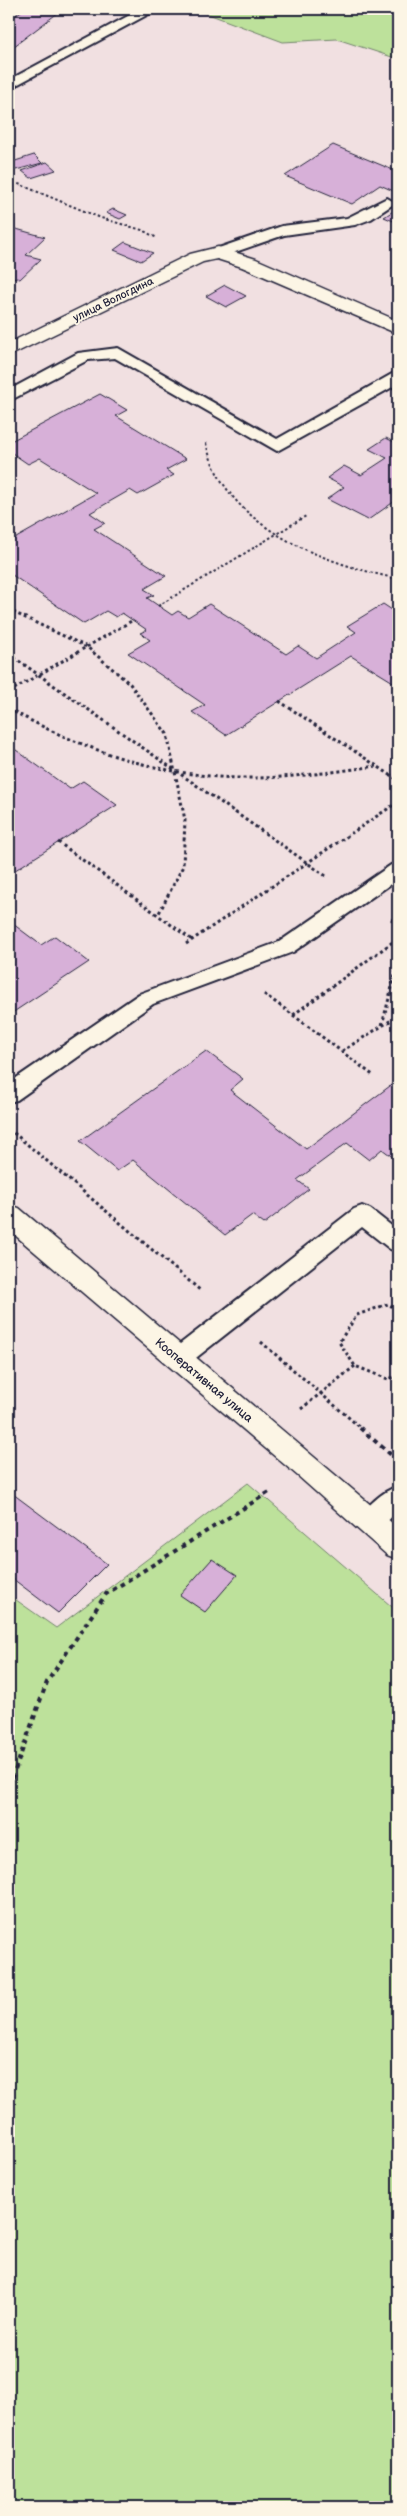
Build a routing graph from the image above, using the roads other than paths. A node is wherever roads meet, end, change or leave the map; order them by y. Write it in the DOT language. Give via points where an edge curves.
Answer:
graph roads {
  1 [pos="152,9"];
  2 [pos="9,85"];
  3 [pos="387,202"];
  4 [pos="218,253"];
  5 [pos="398,328"];
  6 [pos="9,350"];
  7 [pos="398,377"];
  8 [pos="9,396"];
  9 [pos="398,870"];
  10 [pos="9,1094"];
  11 [pos="12,1224"];
  12 [pos="398,1243"];
  13 [pos="178,1358"];
  14 [pos="398,1496"];
  15 [pos="370,1521"];
  16 [pos="398,1546"];
  1 -- 2 [label="lane"];
  3 -- 4 [label="lane" via="350,222 282,231"];
  4 -- 5 [label="street" via="249,263"];
  4 -- 6 [label="street, улица Вологдина" via="197,258"];
  7 -- 8 [label="lane" via="276,446 118,353 84,356"];
  9 -- 10 [label="lane" via="286,947 146,999"];
  11 -- 13 [label="street, Кооперативная улица"];
  12 -- 13 [label="lane" via="362,1215"];
  13 -- 15 [label="street, Кооперативная улица"];
  14 -- 15 [label="lane"];
  15 -- 16 [label="street, Кооперативная улица"];
}
